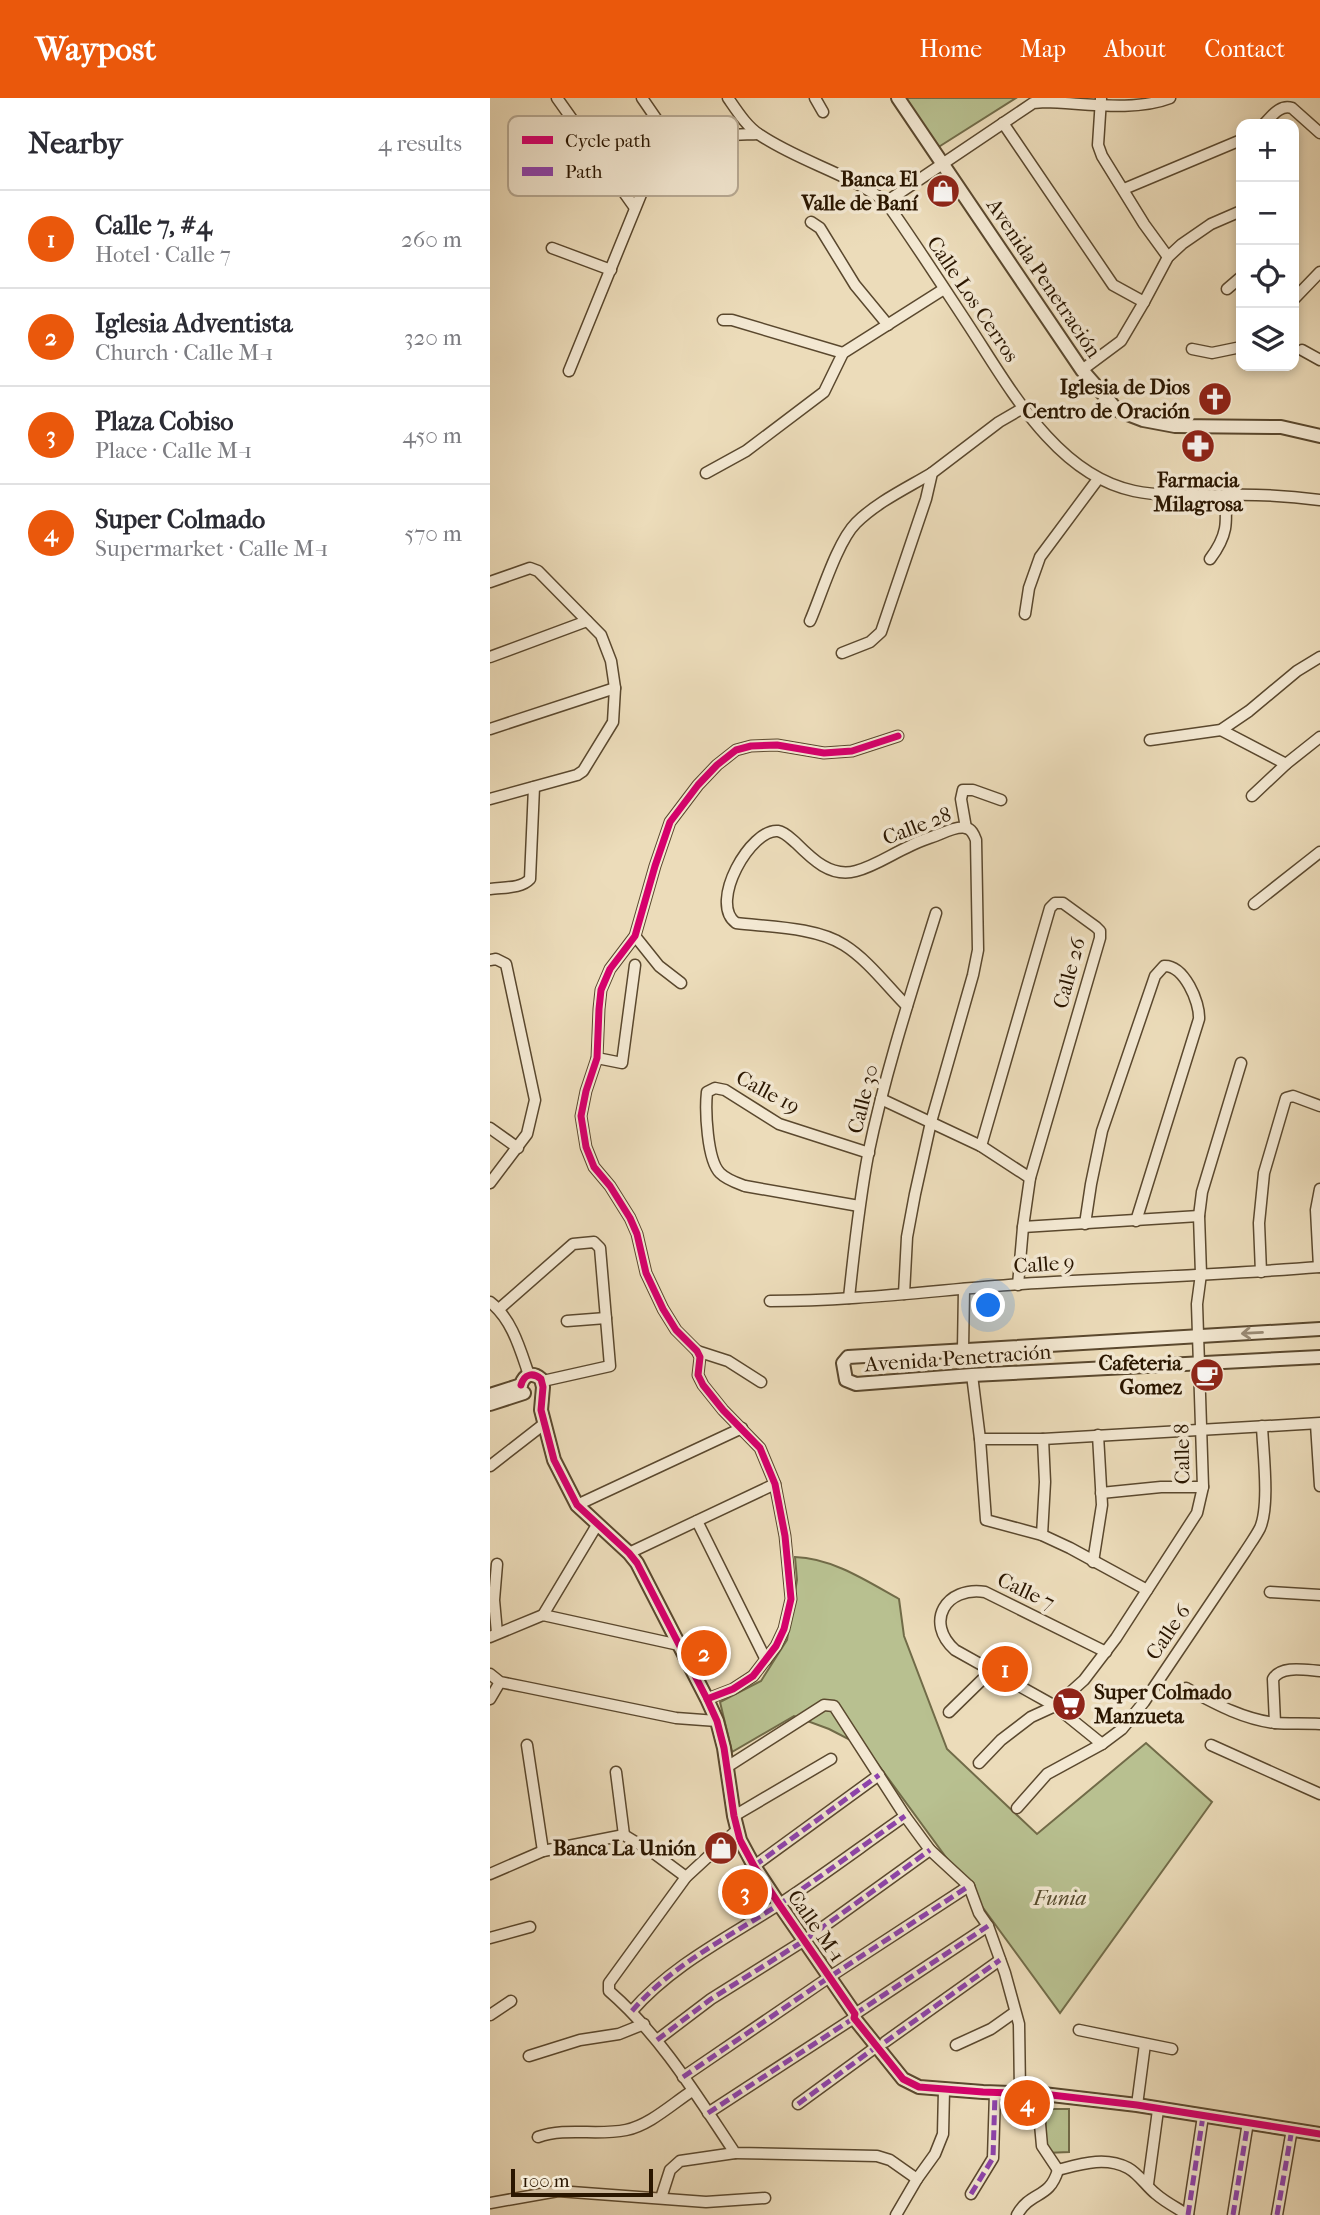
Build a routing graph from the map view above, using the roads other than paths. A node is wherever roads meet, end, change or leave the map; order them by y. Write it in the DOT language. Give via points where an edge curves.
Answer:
graph roads {
  1 [pos="557,98"];
  2 [pos="642,98"];
  3 [pos="728,98"];
  4 [pos="815,98"];
  5 [pos="898,98"];
  6 [pos="1170,98"];
  7 [pos="1101,101"];
  8 [pos="823,112"];
  9 [pos="570,116"];
  10 [pos="655,116"];
  11 [pos="1269,119"];
  12 [pos="1003,123"];
  13 [pos="1320,133"];
  14 [pos="758,134"];
  15 [pos="738,135"];
  16 [pos="1236,142"];
  17 [pos="943,164"];
  18 [pos="1124,189"];
  19 [pos="626,196"];
  20 [pos="640,196"];
  21 [pos="886,202"];
  22 [pos="635,208"];
  23 [pos="1236,213"];
  24 [pos="811,222"];
  25 [pos="552,248"];
  26 [pos="1168,257"];
  27 [pos="611,270"];
  28 [pos="1319,274"];
  29 [pos="1236,281"];
  30 [pos="944,289"];
  31 [pos="1227,289"];
  32 [pos="1299,291"];
  33 [pos="1144,302"];
  34 [pos="723,320"];
  35 [pos="888,326"];
  36 [pos="1236,348"];
  37 [pos="1192,349"];
  38 [pos="1303,350"];
  39 [pos="843,353"];
  40 [pos="1320,360"];
  41 [pos="1082,370"];
  42 [pos="569,371"];
  43 [pos="1023,408"];
  44 [pos="1320,436"];
  45 [pos="706,473"];
  46 [pos="932,473"];
  47 [pos="1098,479"];
  48 [pos="1225,495"];
  49 [pos="1320,500"];
  50 [pos="1210,559"];
  51 [pos="490,582"];
  52 [pos="1025,614"];
  53 [pos="587,621"];
  54 [pos="810,621"];
  55 [pos="842,653"];
  56 [pos="490,657"];
  57 [pos="1320,657"];
  58 [pos="615,688"];
  59 [pos="490,729"];
  60 [pos="1222,730"];
  61 [pos="898,736"];
  62 [pos="1320,737"];
  63 [pos="1150,740"];
  64 [pos="1286,764"];
  65 [pos="534,787"];
  66 [pos="1252,796"];
  67 [pos="490,799"];
  68 [pos="1001,800"];
  69 [pos="966,828"];
  70 [pos="1320,852"];
  71 [pos="490,889"];
  72 [pos="1254,904"];
  73 [pos="936,913"];
  74 [pos="635,936"];
  75 [pos="490,960"];
  76 [pos="635,965"];
  77 [pos="681,983"];
  78 [pos="907,1006"];
  79 [pos="597,1058"];
  80 [pos="1241,1063"];
  81 [pos="881,1099"];
  82 [pos="1320,1106"];
  83 [pos="931,1122"];
  84 [pos="490,1128"];
  85 [pos="981,1146"];
  86 [pos="518,1148"];
  87 [pos="869,1153"];
  88 [pos="1030,1178"];
  89 [pos="490,1183"];
  90 [pos="1320,1189"];
  91 [pos="859,1206"];
  92 [pos="1318,1210"];
  93 [pos="1199,1216"];
  94 [pos="1136,1221"];
  95 [pos="1085,1224"];
  96 [pos="1023,1227"];
  97 [pos="1319,1267"];
  98 [pos="1261,1272"];
  99 [pos="1201,1274"];
  100 [pos="1018,1284"];
  101 [pos="964,1289"];
  102 [pos="904,1294"];
  103 [pos="849,1298"];
  104 [pos="770,1301"];
  105 [pos="490,1302"];
  106 [pos="499,1309"];
  107 [pos="606,1318"];
  108 [pos="567,1321"];
  109 [pos="1320,1329"];
  110 [pos="1198,1336"];
  111 [pos="963,1349"];
  112 [pos="697,1351"];
  113 [pos="1320,1356"];
  114 [pos="1198,1364"];
  115 [pos="972,1376"];
  116 [pos="761,1382"];
  117 [pos="542,1386"];
  118 [pos="525,1387"];
  119 [pos="490,1395"];
  120 [pos="490,1404"];
  121 [pos="541,1410"];
  122 [pos="1318,1423"];
  123 [pos="544,1424"];
  124 [pos="1262,1426"];
  125 [pos="742,1428"];
  126 [pos="1201,1430"];
  127 [pos="1098,1434"];
  128 [pos="980,1439"];
  129 [pos="1043,1439"];
  130 [pos="490,1466"];
  131 [pos="775,1484"];
  132 [pos="1320,1486"];
  133 [pos="1203,1487"];
  134 [pos="1101,1493"];
  135 [pos="576,1505"];
  136 [pos="697,1521"];
  137 [pos="597,1525"];
  138 [pos="1042,1535"];
  139 [pos="629,1553"];
  140 [pos="1093,1562"];
  141 [pos="497,1564"];
  142 [pos="1147,1590"];
  143 [pos="1270,1592"];
  144 [pos="1320,1595"];
  145 [pos="543,1615"];
  146 [pos="494,1635"];
  147 [pos="679,1645"];
  148 [pos="1106,1652"];
  149 [pos="766,1660"];
  150 [pos="991,1671"];
  151 [pos="1320,1671"];
  152 [pos="490,1674"];
  153 [pos="500,1682"];
  154 [pos="1186,1688"];
  155 [pos="490,1699"];
  156 [pos="707,1699"];
  157 [pos="1055,1706"];
  158 [pos="949,1712"];
  159 [pos="717,1721"];
  160 [pos="1275,1723"];
  161 [pos="1320,1724"];
  162 [pos="1102,1744"];
  163 [pos="527,1745"];
  164 [pos="1211,1745"];
  165 [pos="831,1759"];
  166 [pos="979,1763"];
  167 [pos="727,1767"];
  168 [pos="617,1772"];
  169 [pos="879,1775"];
  170 [pos="1320,1794"];
  171 [pos="1017,1808"];
  172 [pos="734,1816"];
  173 [pos="905,1816"];
  174 [pos="737,1830"];
  175 [pos="624,1835"];
  176 [pos="930,1850"];
  177 [pos="543,1852"];
  178 [pos="754,1866"];
  179 [pos="490,1874"];
  180 [pos="686,1877"];
  181 [pos="969,1886"];
  182 [pos="779,1904"];
  183 [pos="988,1926"];
  184 [pos="530,1927"];
  185 [pos="490,1938"];
  186 [pos="806,1940"];
  187 [pos="1000,1960"];
  188 [pos="831,1976"];
  189 [pos="511,2001"];
  190 [pos="632,2011"];
  191 [pos="1015,2011"];
  192 [pos="490,2015"];
  193 [pos="855,2016"];
  194 [pos="644,2024"];
  195 [pos="1079,2030"];
  196 [pos="657,2040"];
  197 [pos="881,2044"];
  198 [pos="1145,2044"];
  199 [pos="956,2045"];
  200 [pos="1172,2049"];
  201 [pos="529,2056"];
  202 [pos="683,2077"];
  203 [pos="944,2090"];
  204 [pos="692,2091"];
  205 [pos="1020,2092"];
  206 [pos="995,2093"];
  207 [pos="1043,2094"];
  208 [pos="798,2104"];
  209 [pos="1137,2105"];
  210 [pos="1158,2110"];
  211 [pos="708,2113"];
  212 [pos="1203,2116"];
  213 [pos="1248,2122"];
  214 [pos="1292,2129"];
  215 [pos="1320,2134"];
  216 [pos="538,2137"];
  217 [pos="735,2153"];
  218 [pos="1058,2170"];
  219 [pos="918,2179"];
  220 [pos="1147,2184"];
  221 [pos="971,2194"];
  222 [pos="661,2198"];
  223 [pos="765,2198"];
  224 [pos="490,2203"];
  225 [pos="896,2215"];
  226 [pos="1017,2215"];
  227 [pos="1188,2215"];
  228 [pos="1233,2215"];
  229 [pos="1278,2215"];
  1 -- 9 [label="street"];
  2 -- 10 [label="street"];
  3 -- 14 [label="street, Calle Los Cerros"];
  4 -- 8 [label="street"];
  5 -- 17 [label="street, Avenida Penetración"];
  6 -- 7 [label="street" via="1125,107"];
  7 -- 12 [label="street" via="1033,103"];
  7 -- 18 [label="street" via="1098,145"];
  11 -- 13 [label="street" via="1287,106"];
  12 -- 17 [label="street"];
  12 -- 33 [label="street" via="1113,285"];
  14 -- 15 [label="street"];
  14 -- 21 [label="street, Calle Los Cerros"];
  16 -- 18 [label="street"];
  17 -- 21 [label="street"];
  17 -- 41 [label="street, Avenida Penetración"];
  18 -- 26 [label="street"];
  19 -- 22 [label="street"];
  20 -- 22 [label="street"];
  21 -- 30 [label="street, Calle Los Cerros"];
  22 -- 27 [label="street"];
  23 -- 26 [label="street" via="1211,224"];
  24 -- 35 [label="street" via="820,228 855,285"];
  25 -- 27 [label="street"];
  26 -- 33 [label="street"];
  27 -- 42 [label="street"];
  28 -- 32 [label="street"];
  29 -- 31 [label="street"];
  30 -- 35 [label="street"];
  30 -- 43 [label="street, Calle Los Cerros"];
  33 -- 41 [label="street" via="1121,341"];
  34 -- 39 [label="street"];
  35 -- 39 [label="street"];
  36 -- 37 [label="street" via="1212,353"];
  38 -- 40 [label="street"];
  39 -- 45 [label="street" via="824,392 746,451"];
  41 -- 44 [label="street, Avenida Penetración" via="1117,410 1143,420 1175,426 1281,427"];
  43 -- 46 [label="street"];
  43 -- 47 [label="street, Calle Los Cerros" via="1062,452"];
  46 -- 54 [label="street" via="854,524 840,545"];
  46 -- 55 [label="street" via="881,632 870,642"];
  47 -- 48 [label="street, Calle Los Cerros" via="1134,491"];
  47 -- 52 [label="street" via="1040,556"];
  48 -- 49 [label="street, Calle Los Cerros"];
  48 -- 50 [label="street" via="1227,523 1222,542"];
  51 -- 53 [label="street" via="530,568"];
  53 -- 56 [label="street"];
  53 -- 58 [label="street" via="601,635"];
  57 -- 60 [label="street"];
  58 -- 59 [label="street"];
  58 -- 65 [label="street" via="613,722 583,771"];
  60 -- 63 [label="street"];
  60 -- 64 [label="street"];
  61 -- 74 [label="street" via="852,751 824,753 777,745 736,750 698,785 670,822"];
  62 -- 64 [label="street"];
  64 -- 66 [label="street"];
  65 -- 67 [label="street"];
  65 -- 71 [label="street" via="530,879 520,886"];
  68 -- 69 [label="street" via="963,790"];
  69 -- 78 [label="street, Calle 28" via="913,844 851,873 824,867 777,831 762,836 732,877 727,912 736,923 824,935 844,944"];
  69 -- 83 [label="street, Calle 28" via="976,840 978,950"];
  70 -- 72 [label="street"];
  73 -- 78 [label="street, Calle 30"];
  74 -- 77 [label="street" via="659,966"];
  74 -- 79 [label="street" via="610,969 601,990"];
  75 -- 86 [label="street" via="506,964 535,1100 530,1127"];
  76 -- 79 [label="street" via="622,1063"];
  78 -- 81 [label="street, Calle 30"];
  79 -- 112 [label="street" via="581,1116 586,1147 594,1167 630,1218 646,1273 663,1309"];
  80 -- 93 [label="street, Calle 8"];
  81 -- 83 [label="street"];
  81 -- 87 [label="street, Calle 30"];
  82 -- 98 [label="street" via="1293,1096 1286,1098 1264,1173"];
  83 -- 85 [label="street"];
  83 -- 102 [label="street, Calle 28" via="908,1237"];
  84 -- 86 [label="street"];
  85 -- 88 [label="street"];
  85 -- 88 [label="street, Calle 26" via="1050,908 1062,903 1096,927 1100,938"];
  86 -- 89 [label="street"];
  87 -- 91 [label="street, Calle 30"];
  87 -- 91 [label="street, Calle 19" via="779,1124 725,1090 707,1092 712,1155 719,1172 745,1186"];
  88 -- 96 [label="street, Calle 26"];
  90 -- 92 [label="street"];
  91 -- 103 [label="street, Calle 30"];
  92 -- 97 [label="street"];
  93 -- 94 [label="street"];
  93 -- 99 [label="street, Calle 8"];
  94 -- 95 [label="street"];
  94 -- 95 [label="street" via="1199,1019 1200,1009 1182,974 1171,966 1164,966 1155,976 1102,1131"];
  95 -- 96 [label="street"];
  96 -- 100 [label="street, Calle 26"];
  97 -- 98 [label="street, Calle 9"];
  98 -- 99 [label="street, Calle 9"];
  99 -- 100 [label="street, Calle 9"];
  99 -- 110 [label="street, Calle 8"];
  100 -- 101 [label="street, Calle 9"];
  101 -- 102 [label="street, Calle 9"];
  101 -- 111 [label="street"];
  102 -- 103 [label="street, Calle 9"];
  103 -- 104 [label="street, Calle 9"];
  105 -- 106 [label="street"];
  106 -- 107 [label="street" via="573,1244 594,1242 600,1248"];
  106 -- 118 [label="street" via="508,1322"];
  107 -- 108 [label="street"];
  107 -- 117 [label="street" via="610,1366"];
  109 -- 110 [label="street, Avenida Penetración, one-way"];
  110 -- 111 [label="street, Avenida Penetración"];
  110 -- 114 [label="street, Calle 8"];
  111 -- 115 [label="street, Avenida Penetración" via="848,1357 843,1363 844,1377 856,1384"];
  112 -- 116 [label="street" via="728,1361"];
  112 -- 125 [label="street" via="703,1385"];
  113 -- 114 [label="street, Avenida Penetración"];
  114 -- 115 [label="street, Avenida Penetración"];
  114 -- 126 [label="street, Calle 8"];
  115 -- 128 [label="street"];
  117 -- 118 [label="street" via="535,1396"];
  117 -- 118 [label="street" via="537,1376"];
  117 -- 121 [label="street, Calle M-1"];
  118 -- 119 [label="street"];
  118 -- 120 [label="street"];
  118 -- 121 [label="street"];
  121 -- 123 [label="street, Calle M-1"];
  122 -- 124 [label="street"];
  122 -- 132 [label="street"];
  123 -- 130 [label="street"];
  123 -- 135 [label="street, Calle M-1" via="554,1460"];
  124 -- 126 [label="street"];
  124 -- 162 [label="street, Calle 6" via="1264,1508 1260,1528 1144,1702 1122,1729"];
  125 -- 131 [label="street" via="760,1447"];
  125 -- 135 [label="street"];
  126 -- 127 [label="street"];
  126 -- 133 [label="street, Calle 8"];
  127 -- 129 [label="street"];
  127 -- 134 [label="street"];
  128 -- 129 [label="street"];
  128 -- 138 [label="street" via="986,1520"];
  129 -- 138 [label="street"];
  131 -- 136 [label="street"];
  131 -- 149 [label="street" via="791,1599 784,1629"];
  133 -- 134 [label="street"];
  133 -- 142 [label="street, Calle 8" via="1197,1513"];
  134 -- 140 [label="street"];
  135 -- 137 [label="street, Calle M-1"];
  136 -- 139 [label="street"];
  136 -- 149 [label="street"];
  137 -- 139 [label="street, Calle M-1"];
  137 -- 145 [label="street"];
  138 -- 140 [label="street"];
  139 -- 147 [label="street, Calle M-1"];
  140 -- 142 [label="street"];
  141 -- 146 [label="street"];
  142 -- 148 [label="street, Calle 8"];
  143 -- 144 [label="street"];
  145 -- 146 [label="street"];
  145 -- 147 [label="street"];
  147 -- 156 [label="street, Calle M-1"];
  148 -- 150 [label="street, Calle 7" via="990,1594 960,1594 943,1608 940,1630 955,1650"];
  148 -- 157 [label="street, Calle 8"];
  149 -- 156 [label="street" via="753,1676"];
  150 -- 157 [label="street, Calle 7"];
  150 -- 158 [label="street"];
  151 -- 160 [label="street" via="1282,1670 1275,1674"];
  152 -- 153 [label="street"];
  153 -- 155 [label="street"];
  153 -- 159 [label="street" via="676,1718"];
  154 -- 160 [label="street" via="1228,1710"];
  156 -- 159 [label="street, Calle M-1"];
  157 -- 162 [label="street, Calle 7"];
  157 -- 166 [label="street, Calle 8" via="1031,1717"];
  159 -- 167 [label="street, Calle M-1"];
  160 -- 161 [label="street"];
  162 -- 171 [label="street, Calle 6" via="1047,1774"];
  163 -- 177 [label="street"];
  164 -- 170 [label="street"];
  165 -- 172 [label="street"];
  167 -- 169 [label="street" via="828,1704 836,1709"];
  167 -- 172 [label="street, Calle M-1"];
  168 -- 175 [label="street"];
  169 -- 173 [label="street"];
  169 -- 178 [label="street"];
  172 -- 174 [label="street, Calle M-1"];
  173 -- 176 [label="street"];
  173 -- 182 [label="street"];
  174 -- 178 [label="street, Calle M-1"];
  174 -- 180 [label="street"];
  175 -- 177 [label="street"];
  175 -- 180 [label="street"];
  176 -- 181 [label="street"];
  176 -- 186 [label="street"];
  177 -- 179 [label="street"];
  178 -- 182 [label="street, Calle M-1"];
  180 -- 190 [label="street" via="609,1983 609,1991"];
  181 -- 183 [label="street"];
  181 -- 188 [label="street"];
  182 -- 186 [label="street, Calle M-1"];
  182 -- 190 [label="street" via="669,1975"];
  183 -- 187 [label="street"];
  183 -- 193 [label="street"];
  184 -- 185 [label="street"];
  186 -- 188 [label="street, Calle M-1"];
  186 -- 196 [label="street"];
  187 -- 191 [label="street"];
  187 -- 197 [label="street"];
  188 -- 193 [label="street, Calle M-1"];
  188 -- 202 [label="street"];
  189 -- 192 [label="street"];
  190 -- 194 [label="street"];
  191 -- 199 [label="street" via="991,2029"];
  191 -- 205 [label="street"];
  193 -- 197 [label="street, Calle M-1"];
  193 -- 211 [label="street"];
  194 -- 196 [label="street"];
  194 -- 201 [label="street"];
  195 -- 198 [label="street"];
  196 -- 202 [label="street"];
  197 -- 203 [label="street, Calle M-1" via="903,2079 919,2087"];
  197 -- 208 [label="street"];
  198 -- 200 [label="street"];
  198 -- 209 [label="street"];
  202 -- 204 [label="street"];
  203 -- 206 [label="street, Calle M-1"];
  203 -- 219 [label="street" via="943,2134"];
  204 -- 211 [label="street"];
  204 -- 216 [label="street" via="635,2127"];
  205 -- 206 [label="street, Calle M-1"];
  205 -- 207 [label="street, Calle M-1"];
  206 -- 221 [label="street" via="993,2158"];
  207 -- 209 [label="street, Calle M-1"];
  207 -- 218 [label="street" via="1042,2146"];
  209 -- 210 [label="street, Calle M-1"];
  210 -- 212 [label="street, Calle M-1"];
  210 -- 220 [label="street"];
  211 -- 217 [label="street"];
  212 -- 213 [label="street, Calle M-1"];
  212 -- 227 [label="street"];
  213 -- 214 [label="street, Calle M-1"];
  213 -- 228 [label="street"];
  214 -- 215 [label="street, Calle M-1"];
  214 -- 229 [label="street"];
  217 -- 219 [label="street" via="877,2157"];
  217 -- 222 [label="street" via="680,2161 670,2170"];
  218 -- 220 [label="street" via="1105,2161 1127,2168"];
  218 -- 226 [label="street" via="1047,2190 1031,2198"];
  219 -- 225 [label="street"];
  220 -- 227 [label="street"];
  222 -- 223 [label="street" via="706,2202"];
  222 -- 224 [label="street" via="558,2191"];
}
